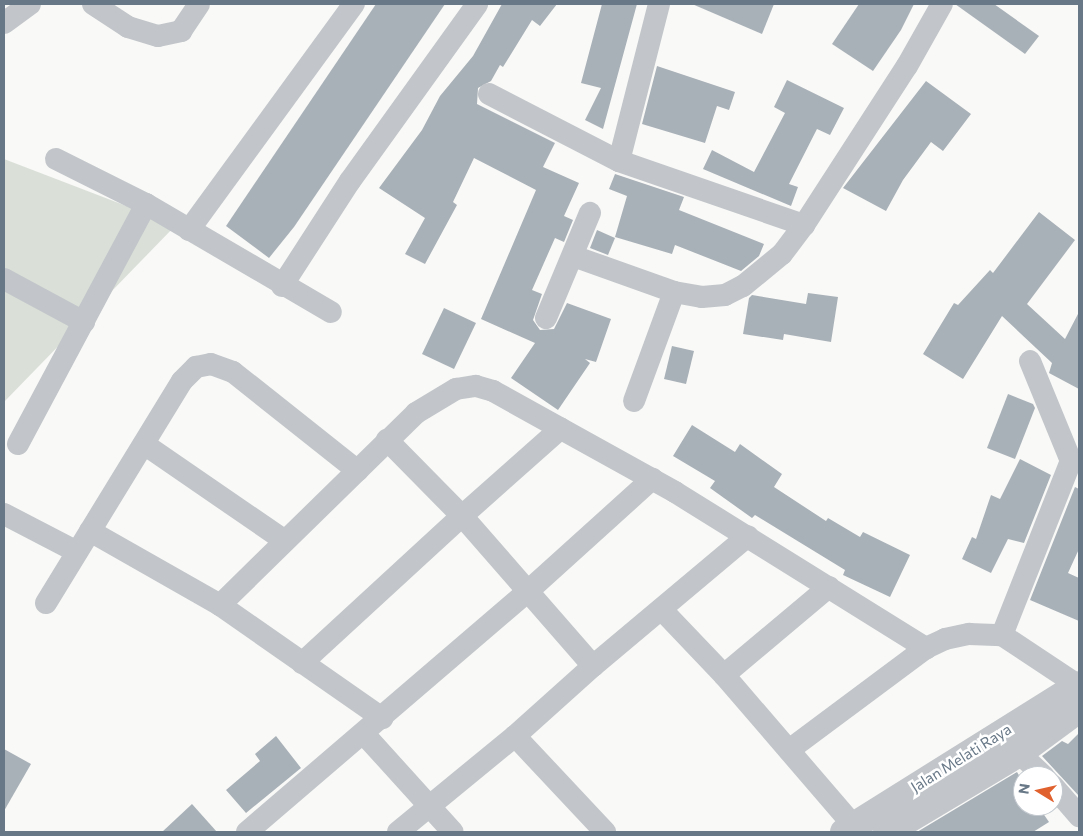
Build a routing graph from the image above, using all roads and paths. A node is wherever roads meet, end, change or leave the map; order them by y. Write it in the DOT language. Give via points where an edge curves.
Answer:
graph roads {
  1 [pos="30,4"];
  2 [pos="93,4"];
  3 [pos="200,4"];
  4 [pos="354,4"];
  5 [pos="477,4"];
  6 [pos="659,4"];
  7 [pos="942,4"];
  8 [pos="4,23"];
  9 [pos="489,94"];
  10 [pos="56,159"];
  11 [pos="619,160"];
  12 [pos="146,204"];
  13 [pos="590,212"];
  14 [pos="804,225"];
  15 [pos="189,230"];
  16 [pos="573,256"];
  17 [pos="4,279"];
  18 [pos="282,286"];
  19 [pos="674,292"];
  20 [pos="331,312"];
  21 [pos="546,318"];
  22 [pos="84,322"];
  23 [pos="1030,361"];
  24 [pos="634,401"];
  25 [pos="561,428"];
  26 [pos="388,440"];
  27 [pos="18,444"];
  28 [pos="144,444"];
  29 [pos="1075,462"];
  30 [pos="358,471"];
  31 [pos="652,479"];
  32 [pos="4,514"];
  33 [pos="462,516"];
  34 [pos="90,531"];
  35 [pos="748,536"];
  36 [pos="285,541"];
  37 [pos="77,552"];
  38 [pos="829,588"];
  39 [pos="527,592"];
  40 [pos="46,603"];
  41 [pos="220,605"];
  42 [pos="662,610"];
  43 [pos="1002,635"];
  44 [pos="926,648"];
  45 [pos="302,662"];
  46 [pos="593,666"];
  47 [pos="724,675"];
  48 [pos="1079,685"];
  49 [pos="1079,708"];
  50 [pos="382,718"];
  51 [pos="364,734"];
  52 [pos="515,736"];
  53 [pos="789,750"];
  54 [pos="1019,752"];
  55 [pos="1034,766"];
  56 [pos="1063,798"];
  57 [pos="429,805"];
  58 [pos="1079,816"];
  59 [pos="852,830"];
  60 [pos="247,832"];
  61 [pos="398,832"];
  62 [pos="453,832"];
  63 [pos="606,832"];
  64 [pos="887,832"];
  1 -- 8 [label="street"];
  2 -- 3 [label="street" via="128,27 158,36 181,31"];
  4 -- 15 [label="street"];
  5 -- 18 [label="street" via="350,181"];
  6 -- 11 [label="street"];
  7 -- 14 [label="street" via="907,66"];
  9 -- 11 [label="street"];
  10 -- 12 [label="street"];
  11 -- 14 [label="street"];
  12 -- 15 [label="street"];
  12 -- 22 [label="street"];
  13 -- 16 [label="street"];
  14 -- 19 [label="street" via="782,254 744,286 725,295 702,298"];
  15 -- 18 [label="street"];
  16 -- 19 [label="street"];
  16 -- 21 [label="street"];
  17 -- 22 [label="street"];
  18 -- 20 [label="street"];
  19 -- 24 [label="street"];
  22 -- 27 [label="street"];
  23 -- 29 [label="street"];
  25 -- 26 [label="street" via="493,391 476,386 456,389 416,413"];
  25 -- 31 [label="street"];
  25 -- 33 [label="street"];
  26 -- 30 [label="street"];
  26 -- 33 [label="street"];
  28 -- 30 [label="street" via="182,381 196,367 211,364 233,372"];
  28 -- 34 [label="street"];
  28 -- 36 [label="street"];
  29 -- 43 [label="street"];
  30 -- 36 [label="street"];
  31 -- 35 [label="street"];
  31 -- 39 [label="street"];
  32 -- 37 [label="street"];
  33 -- 39 [label="street"];
  33 -- 45 [label="street"];
  34 -- 37 [label="street"];
  34 -- 41 [label="street"];
  35 -- 38 [label="street"];
  35 -- 42 [label="street"];
  36 -- 41 [label="street"];
  37 -- 40 [label="street"];
  38 -- 44 [label="street"];
  38 -- 47 [label="street"];
  39 -- 46 [label="street"];
  39 -- 50 [label="street"];
  41 -- 45 [label="street"];
  42 -- 46 [label="street"];
  42 -- 47 [label="street"];
  43 -- 44 [label="street" via="969,634 945,639"];
  43 -- 48 [label="street"];
  44 -- 53 [label="street"];
  45 -- 50 [label="street"];
  46 -- 52 [label="street"];
  47 -- 53 [label="street"];
  48 -- 59 [label="street, Jalan Melati Raya"];
  49 -- 54 [label="street, Jalan Melati Raya"];
  50 -- 51 [label="street"];
  51 -- 57 [label="street"];
  51 -- 60 [label="street"];
  52 -- 57 [label="street"];
  52 -- 63 [label="street"];
  53 -- 59 [label="street"];
  54 -- 55 [label="street"];
  54 -- 64 [label="street, Jalan Melati Raya"];
  56 -- 58 [label="street"];
  57 -- 61 [label="street"];
  57 -- 62 [label="street"];
}
